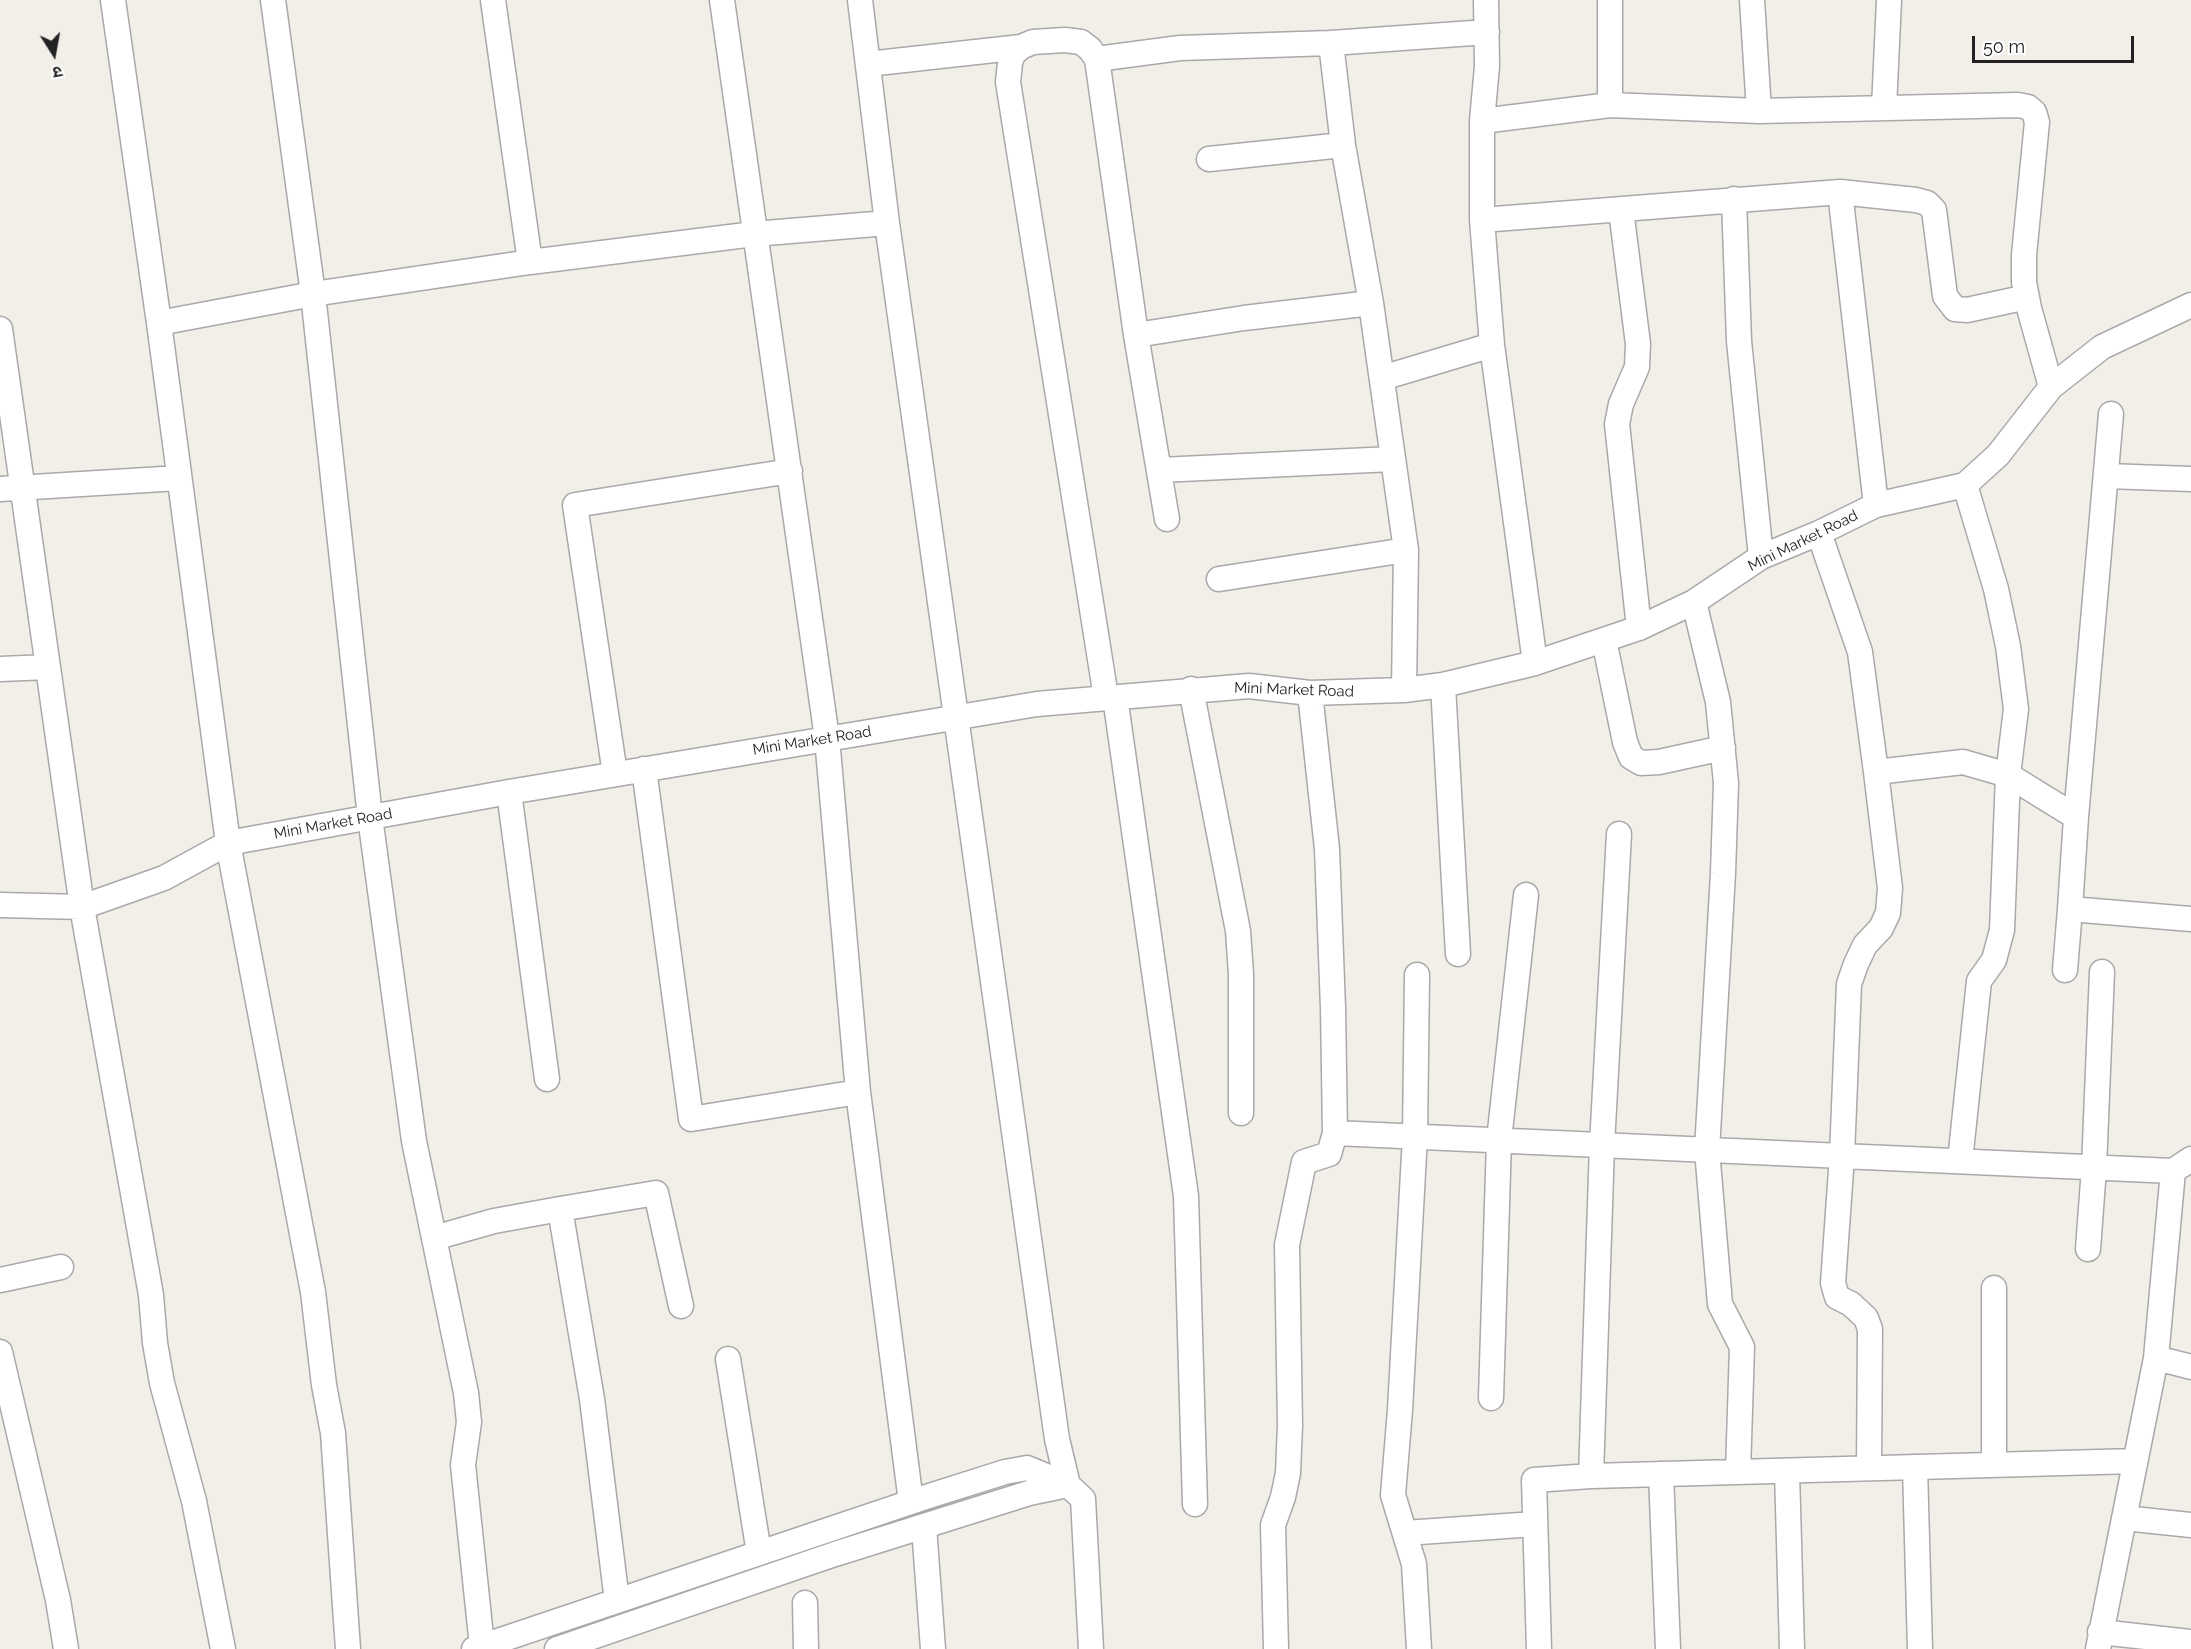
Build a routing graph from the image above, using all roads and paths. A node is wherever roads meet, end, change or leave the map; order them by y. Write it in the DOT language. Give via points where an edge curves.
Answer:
graph roads {
  1 [pos="112,0"];
  2 [pos="273,0"];
  3 [pos="493,0"];
  4 [pos="722,0"];
  5 [pos="860,0"];
  6 [pos="1486,0"];
  7 [pos="1610,0"];
  8 [pos="1752,0"];
  9 [pos="1889,0"];
  10 [pos="1487,32"];
  11 [pos="1332,43"];
  12 [pos="1021,47"];
  13 [pos="1097,59"];
  14 [pos="868,64"];
  15 [pos="1610,105"];
  16 [pos="1884,108"];
  17 [pos="1759,111"];
  18 [pos="1482,121"];
  19 [pos="1343,145"];
  20 [pos="1209,159"];
  21 [pos="1840,192"];
  22 [pos="1734,199"];
  23 [pos="1621,210"];
  24 [pos="1482,220"];
  25 [pos="887,223"];
  26 [pos="754,234"];
  27 [pos="530,262"];
  28 [pos="314,294"];
  29 [pos="2027,297"];
  30 [pos="1371,303"];
  31 [pos="2191,305"];
  32 [pos="159,323"];
  33 [pos="0,329"];
  34 [pos="1136,334"];
  35 [pos="1492,345"];
  36 [pos="1382,378"];
  37 [pos="2051,387"];
  38 [pos="2111,414"];
  39 [pos="1392,459"];
  40 [pos="1160,470"];
  41 [pos="790,471"];
  42 [pos="2106,476"];
  43 [pos="180,478"];
  44 [pos="2191,479"];
  45 [pos="1965,485"];
  46 [pos="11,489"];
  47 [pos="1876,505"];
  48 [pos="1167,519"];
  49 [pos="1819,533"];
  50 [pos="1406,550"];
  51 [pos="1761,557"];
  52 [pos="1219,579"];
  53 [pos="1694,602"];
  54 [pos="1639,628"];
  55 [pos="1604,640"];
  56 [pos="1534,663"];
  57 [pos="48,667"];
  58 [pos="0,669"];
  59 [pos="1443,685"];
  60 [pos="1191,689"];
  61 [pos="1404,690"];
  62 [pos="1310,693"];
  63 [pos="1111,697"];
  64 [pos="957,717"];
  65 [pos="827,738"];
  66 [pos="1723,748"];
  67 [pos="644,769"];
  68 [pos="1875,771"];
  69 [pos="615,774"];
  70 [pos="2008,775"];
  71 [pos="509,792"];
  72 [pos="370,817"];
  73 [pos="2076,817"];
  74 [pos="1619,834"];
  75 [pos="228,843"];
  76 [pos="1526,895"];
  77 [pos="0,905"];
  78 [pos="82,907"];
  79 [pos="2070,909"];
  80 [pos="2191,919"];
  81 [pos="1458,954"];
  82 [pos="2065,970"];
  83 [pos="2102,972"];
  84 [pos="1418,975"];
  85 [pos="547,1079"];
  86 [pos="858,1092"];
  87 [pos="1241,1113"];
  88 [pos="1335,1132"];
  89 [pos="1415,1136"];
  90 [pos="1499,1140"];
  91 [pos="1602,1145"];
  92 [pos="1707,1150"];
  93 [pos="1842,1156"];
  94 [pos="1960,1161"];
  95 [pos="2182,1165"];
  96 [pos="2094,1168"];
  97 [pos="560,1209"];
  98 [pos="434,1238"];
  99 [pos="2088,1249"];
  100 [pos="61,1267"];
  101 [pos="0,1280"];
  102 [pos="1994,1288"];
  103 [pos="681,1306"];
  104 [pos="0,1352"];
  105 [pos="2156,1358"];
  106 [pos="728,1359"];
  107 [pos="2191,1367"];
  108 [pos="1491,1398"];
  109 [pos="2135,1461"];
  110 [pos="1994,1465"];
  111 [pos="1915,1467"];
  112 [pos="1869,1468"];
  113 [pos="1787,1471"];
  114 [pos="1738,1472"];
  115 [pos="1661,1474"];
  116 [pos="1591,1476"];
  117 [pos="1068,1485"];
  118 [pos="911,1502"];
  119 [pos="1195,1504"];
  120 [pos="2124,1518"];
  121 [pos="1535,1524"];
  122 [pos="2191,1525"];
  123 [pos="924,1527"];
  124 [pos="1405,1533"];
  125 [pos="759,1553"];
  126 [pos="617,1601"];
  127 [pos="805,1603"];
  128 [pos="2099,1641"];
  129 [pos="2191,1642"];
  130 [pos="478,1647"];
  131 [pos="66,1649"];
  132 [pos="223,1649"];
  133 [pos="348,1649"];
  134 [pos="557,1649"];
  135 [pos="806,1649"];
  136 [pos="933,1649"];
  137 [pos="1091,1649"];
  138 [pos="1276,1649"];
  139 [pos="1419,1649"];
  140 [pos="1539,1649"];
  141 [pos="1668,1649"];
  142 [pos="1792,1649"];
  143 [pos="1920,1649"];
  1 -- 32 [label="street"];
  2 -- 28 [label="street"];
  3 -- 27 [label="street"];
  4 -- 26 [label="street"];
  5 -- 14 [label="street"];
  6 -- 10 [label="street"];
  7 -- 15 [label="street"];
  8 -- 17 [label="street"];
  9 -- 16 [label="street"];
  10 -- 11 [label="street"];
  10 -- 18 [label="street"];
  11 -- 13 [label="street" via="1180,48"];
  11 -- 19 [label="street"];
  12 -- 13 [label="street" via="1033,42 1081,42"];
  12 -- 14 [label="street"];
  12 -- 63 [label="street" via="1013,54 1008,82"];
  13 -- 34 [label="street"];
  14 -- 25 [label="street"];
  15 -- 17 [label="street"];
  15 -- 18 [label="street"];
  16 -- 17 [label="street"];
  16 -- 29 [label="street" via="2018,105 2034,112 2037,122 2024,255"];
  18 -- 24 [label="street"];
  19 -- 20 [label="street"];
  19 -- 30 [label="street"];
  21 -- 22 [label="street"];
  21 -- 29 [label="street" via="1916,200 1934,210 1945,296 1955,309"];
  21 -- 47 [label="street"];
  22 -- 23 [label="street"];
  22 -- 51 [label="street" via="1739,341"];
  23 -- 24 [label="street"];
  23 -- 54 [label="street" via="1638,344 1637,367 1617,424"];
  24 -- 35 [label="street"];
  25 -- 26 [label="street"];
  25 -- 64 [label="street"];
  26 -- 27 [label="street"];
  26 -- 41 [label="street"];
  27 -- 28 [label="street"];
  28 -- 32 [label="street"];
  28 -- 72 [label="street"];
  29 -- 37 [label="street"];
  30 -- 34 [label="street"];
  30 -- 36 [label="street"];
  31 -- 37 [label="street, Mini Market Road" via="2102,347"];
  32 -- 43 [label="street"];
  33 -- 46 [label="street"];
  34 -- 40 [label="street"];
  35 -- 36 [label="street"];
  35 -- 56 [label="street"];
  36 -- 39 [label="street"];
  37 -- 45 [label="street, Mini Market Road" via="1998,455"];
  38 -- 42 [label="street"];
  39 -- 40 [label="street"];
  39 -- 50 [label="street"];
  40 -- 48 [label="street"];
  41 -- 65 [label="street"];
  41 -- 69 [label="street" via="575,505"];
  42 -- 44 [label="street"];
  42 -- 73 [label="street"];
  43 -- 46 [label="street"];
  43 -- 75 [label="street"];
  45 -- 47 [label="street, Mini Market Road"];
  45 -- 70 [label="street" via="1996,589 2007,646 2016,709"];
  46 -- 57 [label="street"];
  47 -- 49 [label="street, Mini Market Road"];
  49 -- 51 [label="street, Mini Market Road"];
  49 -- 68 [label="street" via="1860,652"];
  50 -- 52 [label="street"];
  50 -- 61 [label="street"];
  51 -- 53 [label="street, Mini Market Road"];
  53 -- 54 [label="street, Mini Market Road"];
  53 -- 66 [label="street" via="1718,702"];
  54 -- 55 [label="street, Mini Market Road"];
  55 -- 56 [label="street, Mini Market Road"];
  55 -- 66 [label="street" via="1631,757 1641,763 1659,762"];
  56 -- 59 [label="street, Mini Market Road"];
  57 -- 58 [label="street"];
  57 -- 78 [label="street"];
  59 -- 61 [label="street, Mini Market Road"];
  59 -- 81 [label="street"];
  60 -- 62 [label="street, Mini Market Road" via="1249,686"];
  60 -- 63 [label="street, Mini Market Road"];
  60 -- 87 [label="street" via="1238,931"];
  61 -- 62 [label="street, Mini Market Road"];
  62 -- 88 [label="street" via="1327,849"];
  63 -- 64 [label="street, Mini Market Road"];
  63 -- 119 [label="street" via="1186,1196"];
  64 -- 65 [label="street, Mini Market Road"];
  64 -- 117 [label="street" via="1057,1439"];
  65 -- 67 [label="street, Mini Market Road"];
  65 -- 86 [label="street"];
  66 -- 92 [label="street" via="1723,873"];
  67 -- 69 [label="street, Mini Market Road"];
  67 -- 86 [label="street" via="691,1119"];
  68 -- 70 [label="street" via="1963,762"];
  68 -- 93 [label="street" via="1890,897 1888,913 1881,928 1865,945 1850,984"];
  69 -- 71 [label="street, Mini Market Road"];
  70 -- 73 [label="street"];
  70 -- 94 [label="street" via="2002,930 1994,960 1979,981"];
  71 -- 72 [label="street, Mini Market Road"];
  71 -- 85 [label="street"];
  72 -- 75 [label="street, Mini Market Road"];
  72 -- 98 [label="street" via="414,1141"];
  73 -- 79 [label="street"];
  74 -- 91 [label="street"];
  75 -- 78 [label="street, Mini Market Road" via="164,878"];
  75 -- 133 [label="street" via="313,1292 333,1433"];
  76 -- 90 [label="street"];
  77 -- 78 [label="street"];
  78 -- 132 [label="street" via="151,1295 162,1383 194,1501"];
  79 -- 80 [label="street"];
  79 -- 82 [label="street"];
  83 -- 96 [label="street"];
  84 -- 89 [label="street"];
  86 -- 118 [label="street"];
  88 -- 89 [label="street"];
  88 -- 138 [label="street" via="1329,1155 1304,1162 1287,1245 1290,1425 1288,1473 1273,1525"];
  89 -- 90 [label="street"];
  89 -- 124 [label="street" via="1393,1495"];
  90 -- 91 [label="street"];
  90 -- 108 [label="street"];
  91 -- 92 [label="street"];
  91 -- 116 [label="street"];
  92 -- 93 [label="street"];
  92 -- 114 [label="street" via="1720,1304 1742,1347"];
  93 -- 94 [label="street"];
  93 -- 112 [label="street" via="1833,1284 1837,1297 1866,1318 1870,1329"];
  94 -- 96 [label="street"];
  95 -- 96 [label="street"];
  95 -- 105 [label="street"];
  96 -- 99 [label="street"];
  97 -- 98 [label="street" via="494,1221"];
  97 -- 103 [label="street" via="656,1192"];
  97 -- 126 [label="street" via="592,1399"];
  98 -- 130 [label="street" via="466,1393 469,1422 463,1465"];
  100 -- 101 [label="street"];
  102 -- 110 [label="street"];
  104 -- 131 [label="street"];
  105 -- 107 [label="street"];
  105 -- 109 [label="street"];
  106 -- 125 [label="street"];
  109 -- 110 [label="street"];
  109 -- 120 [label="street"];
  110 -- 111 [label="street"];
  111 -- 112 [label="street"];
  111 -- 143 [label="street"];
  112 -- 113 [label="street"];
  113 -- 114 [label="street"];
  113 -- 142 [label="street"];
  114 -- 115 [label="street"];
  115 -- 116 [label="street"];
  115 -- 141 [label="street"];
  116 -- 121 [label="street" via="1534,1480"];
  117 -- 118 [label="street" via="1027,1468"];
  117 -- 123 [label="street" via="1029,1493"];
  117 -- 137 [label="street" via="1083,1499"];
  118 -- 125 [label="street"];
  120 -- 122 [label="street"];
  120 -- 128 [label="street"];
  121 -- 124 [label="street"];
  121 -- 140 [label="street"];
  123 -- 134 [label="street"];
  123 -- 136 [label="street"];
  124 -- 139 [label="street" via="1414,1564"];
  125 -- 126 [label="street"];
  126 -- 130 [label="street"];
  127 -- 135 [label="street"];
  128 -- 129 [label="street"];
}
